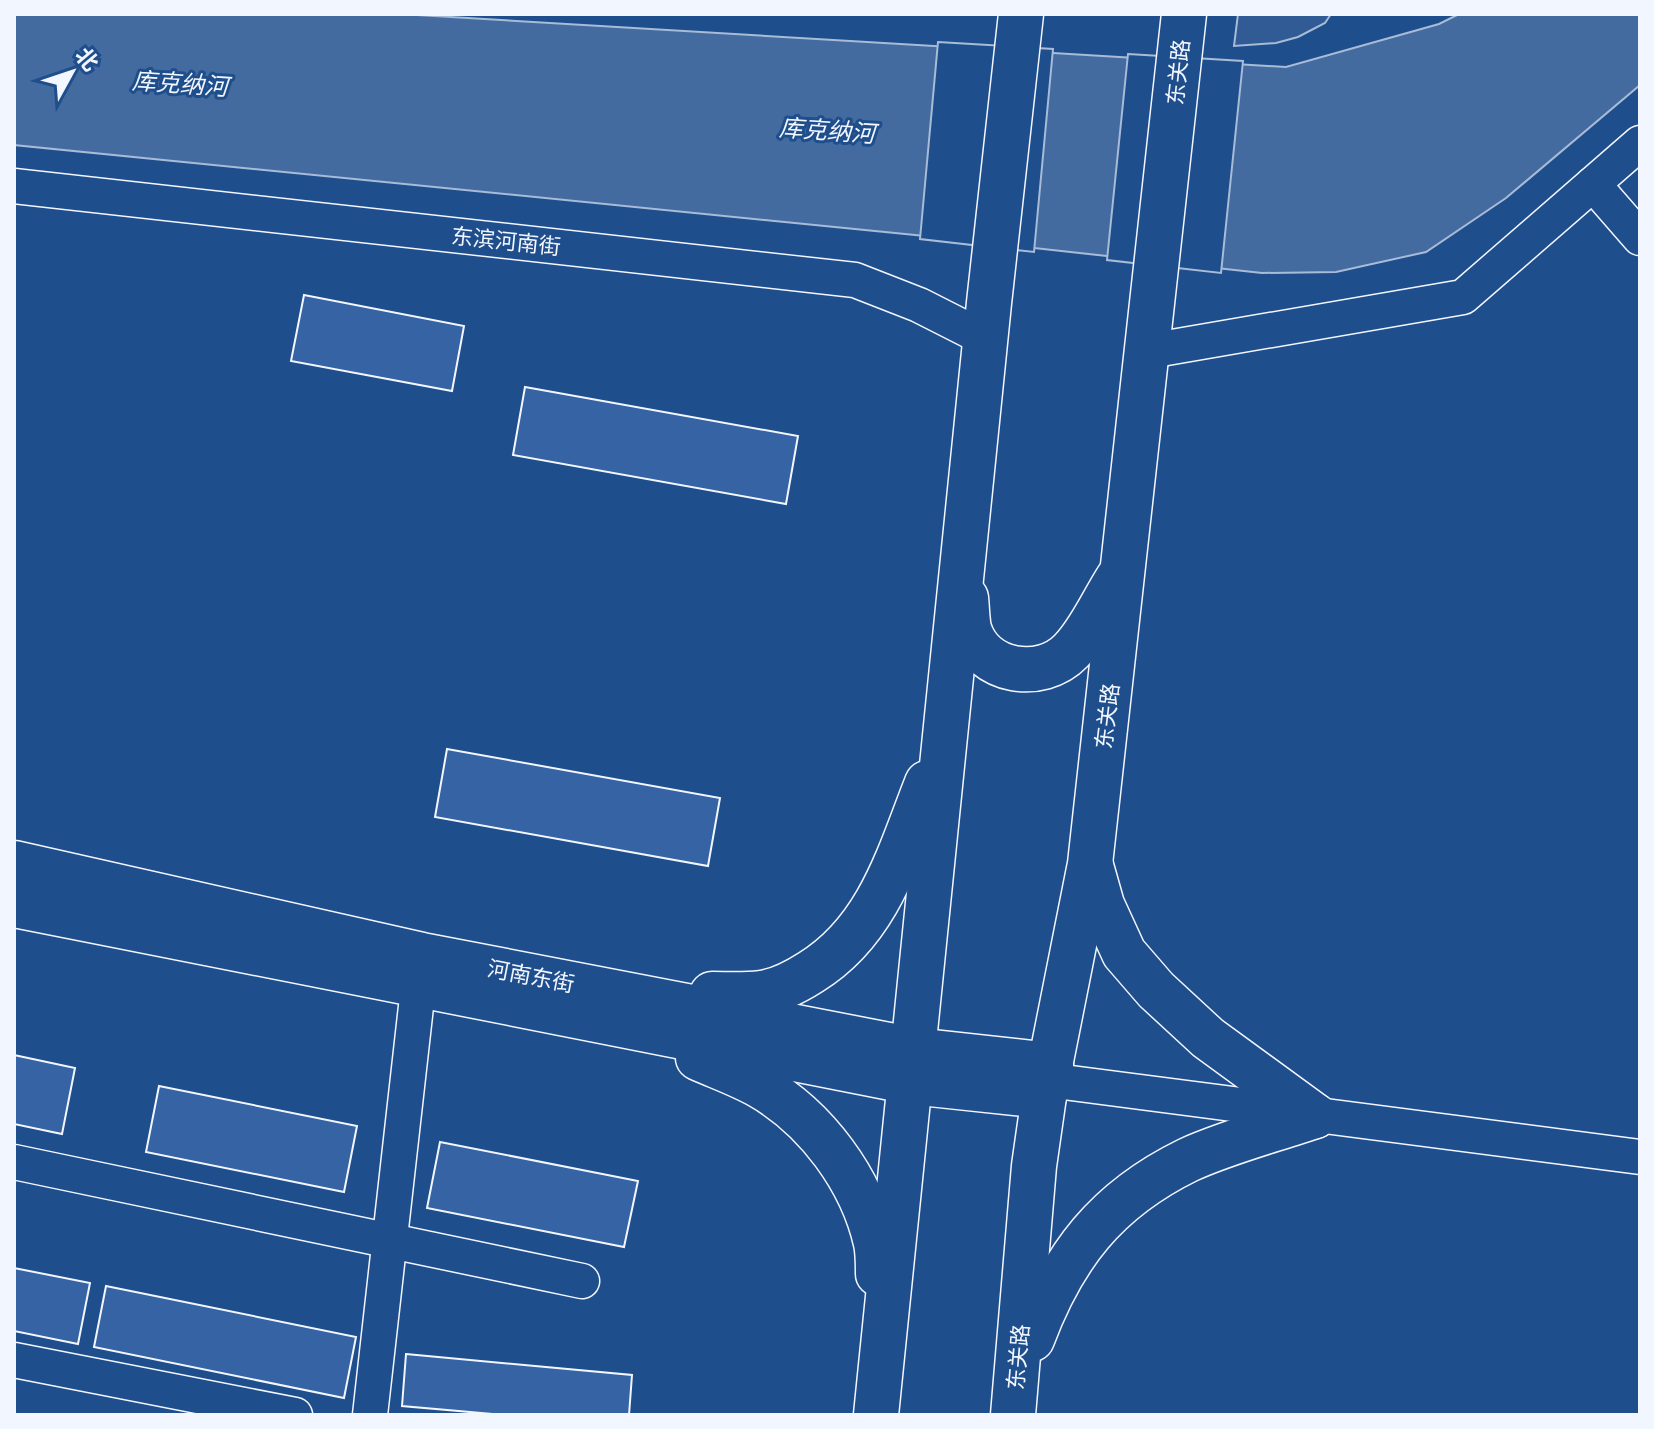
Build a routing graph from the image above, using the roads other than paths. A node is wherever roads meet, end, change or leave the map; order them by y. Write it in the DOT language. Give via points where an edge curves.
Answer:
graph roads {
  1 [pos="1021,14"];
  2 [pos="1184,17"];
  3 [pos="1640,143"];
  4 [pos="1593,184"];
  5 [pos="14,186"];
  6 [pos="1640,238"];
  7 [pos="987,321"];
  8 [pos="1149,351"];
  9 [pos="963,567"];
  10 [pos="1124,568"];
  11 [pos="946,732"];
  12 [pos="14,863"];
  13 [pos="1090,864"];
  14 [pos="14,905"];
  15 [pos="419,970"];
  16 [pos="630,1011"];
  17 [pos="913,1066"];
  18 [pos="1048,1080"];
  19 [pos="1315,1116"];
  20 [pos="1640,1157"];
  21 [pos="14,1162"];
  22 [pos="391,1242"];
  23 [pos="582,1281"];
  24 [pos="884,1338"];
  25 [pos="14,1360"];
  26 [pos="1015,1399"];
  27 [pos="295,1415"];
  28 [pos="370,1415"];
  29 [pos="876,1415"];
  1 -- 7 [label="main road"];
  2 -- 8 [label="main road, 东关路"];
  3 -- 4 [label="street"];
  4 -- 6 [label="street"];
  4 -- 8 [label="street" via="1463,297"];
  5 -- 7 [label="street, 东滨河南街" via="855,280 919,305"];
  7 -- 9 [label="main road"];
  8 -- 10 [label="main road, 东关路"];
  9 -- 10 [label="main road" via="969,629 978,646 1009,668 1028,670 1060,661 1073,649"];
  9 -- 11 [label="main road"];
  10 -- 13 [label="main road, 东关路"];
  11 -- 16 [label="main road" via="885,891 834,958 797,981 763,993"];
  11 -- 17 [label="main road"];
  12 -- 15 [label="main road, 河南东街"];
  13 -- 18 [label="main road, 东关路"];
  13 -- 19 [label="main road" via="1124,953 1156,990 1208,1038"];
  14 -- 15 [label="main road, 河南东街"];
  15 -- 16 [label="main road, 河南东街"];
  15 -- 22 [label="street"];
  16 -- 17 [label="main road, 河南东街"];
  16 -- 24 [label="main road" via="761,1086 805,1120 837,1158 860,1198 876,1243"];
  17 -- 18 [label="main road, 河南东街"];
  17 -- 24 [label="main road"];
  18 -- 19 [label="street"];
  18 -- 26 [label="main road, 东关路" via="1034,1166"];
  19 -- 20 [label="street"];
  19 -- 26 [label="main road" via="1189,1160 1137,1190 1101,1221 1068,1262 1044,1309"];
  21 -- 22 [label="street"];
  22 -- 23 [label="street"];
  22 -- 28 [label="street"];
  24 -- 29 [label="main road"];
  25 -- 27 [label="street"];
}
